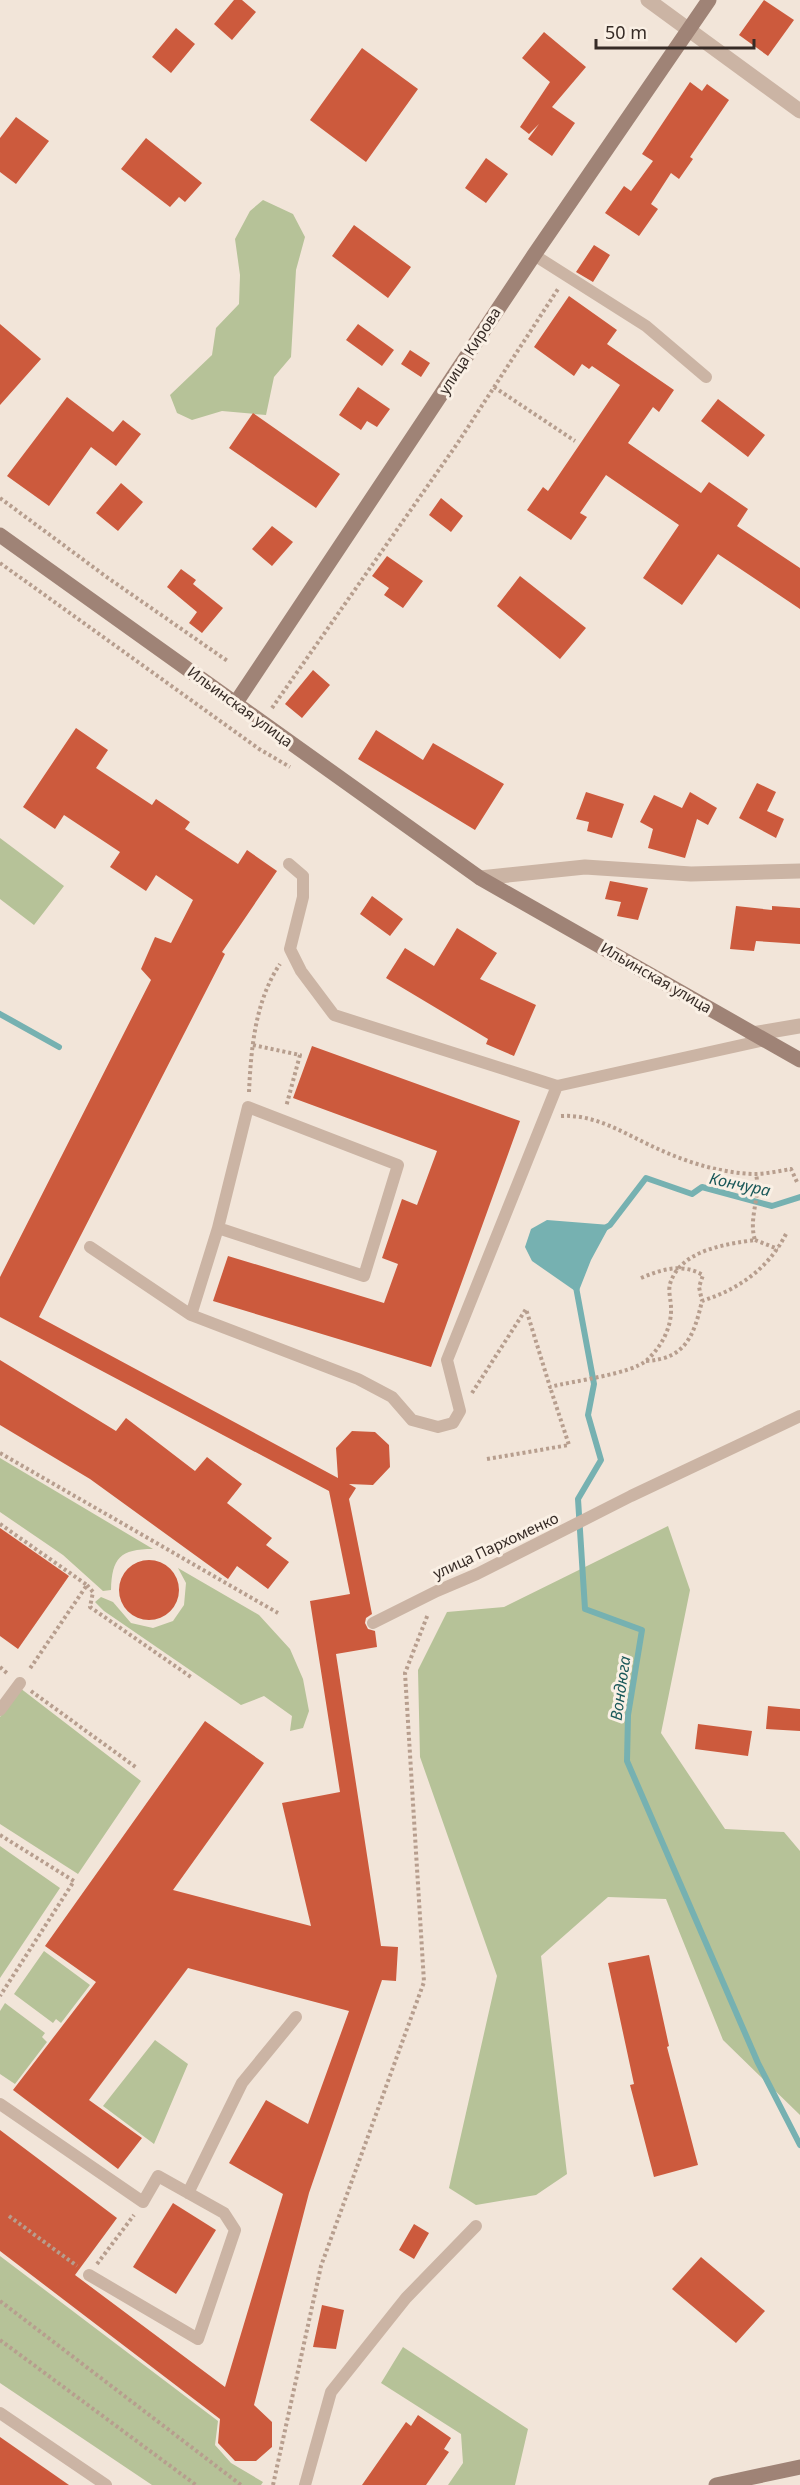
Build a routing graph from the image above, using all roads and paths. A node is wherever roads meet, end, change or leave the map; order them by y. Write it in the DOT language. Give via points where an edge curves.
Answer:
graph roads {
  1 [pos="648,0"];
  2 [pos="709,0"];
  3 [pos="688,30"];
  4 [pos="800,111"];
  5 [pos="534,255"];
  6 [pos="566,276"];
  7 [pos="706,377"];
  8 [pos="494,387"];
  9 [pos="575,441"];
  10 [pos="0,498"];
  11 [pos="0,535"];
  12 [pos="0,563"];
  13 [pos="229,662"];
  14 [pos="234,704"];
  15 [pos="271,707"];
  16 [pos="293,768"];
  17 [pos="289,864"];
  18 [pos="800,871"];
  19 [pos="480,878"];
  20 [pos="290,949"];
  21 [pos="800,1026"];
  22 [pos="758,1037"];
  23 [pos="253,1045"];
  24 [pos="800,1060"];
  25 [pos="558,1086"];
  26 [pos="248,1107"];
  27 [pos="545,1117"];
  28 [pos="282,1120"];
  29 [pos="756,1174"];
  30 [pos="797,1182"];
  31 [pos="218,1228"];
  32 [pos="786,1234"];
  33 [pos="755,1240"];
  34 [pos="90,1247"];
  35 [pos="778,1249"];
  36 [pos="680,1268"];
  37 [pos="641,1278"];
  38 [pos="702,1301"];
  39 [pos="190,1315"];
  40 [pos="646,1361"];
  41 [pos="550,1387"];
  42 [pos="460,1411"];
  43 [pos="800,1416"];
  44 [pos="0,1453"];
  45 [pos="487,1459"];
  46 [pos="0,1524"];
  47 [pos="87,1585"];
  48 [pos="437,1590"];
  49 [pos="278,1613"];
  50 [pos="374,1623"];
  51 [pos="191,1677"];
  52 [pos="20,1683"];
  53 [pos="0,1710"];
  54 [pos="137,1768"];
  55 [pos="0,1835"];
  56 [pos="0,1996"];
  57 [pos="296,2017"];
  58 [pos="0,2104"];
  59 [pos="188,2193"];
  60 [pos="143,2202"];
  61 [pos="9,2216"];
  62 [pos="476,2226"];
  63 [pos="89,2275"];
  64 [pos="0,2301"];
  65 [pos="0,2340"];
  66 [pos="0,2413"];
  67 [pos="800,2467"];
  68 [pos="106,2485"];
  69 [pos="196,2485"];
  70 [pos="241,2485"];
  71 [pos="273,2485"];
  72 [pos="305,2485"];
  73 [pos="716,2485"];
  1 -- 3 [label="street"];
  2 -- 3 [label="main road, улица Кирова"];
  3 -- 4 [label="street"];
  3 -- 5 [label="main road, улица Кирова"];
  5 -- 6 [label="lane"];
  5 -- 14 [label="main road, улица Кирова"];
  6 -- 7 [label="lane" via="646,326"];
  6 -- 8 [label="path"];
  8 -- 9 [label="path"];
  8 -- 15 [label="path"];
  10 -- 13 [label="path"];
  11 -- 14 [label="main road, Ильинская улица"];
  12 -- 16 [label="path" via="259,749"];
  14 -- 19 [label="main road, Ильинская улица"];
  17 -- 20 [label="lane" via="303,876 303,897"];
  18 -- 19 [label="street" via="691,874 585,867"];
  19 -- 22 [label="main road, Ильинская улица"];
  20 -- 23 [label="path" via="269,979"];
  20 -- 25 [label="lane" via="301,971 334,1015"];
  21 -- 22 [label="street"];
  22 -- 24 [label="main road, Ильинская улица"];
  22 -- 25 [label="lane"];
  23 -- 26 [label="path"];
  23 -- 28 [label="path" via="300,1054"];
  25 -- 27 [label="lane"];
  26 -- 28 [label="lane"];
  26 -- 31 [label="lane"];
  27 -- 29 [label="path" via="571,1115 609,1124 696,1164"];
  27 -- 42 [label="lane" via="447,1360"];
  28 -- 31 [label="lane" via="398,1166 364,1276"];
  29 -- 30 [label="path" via="790,1169"];
  29 -- 33 [label="path" via="758,1194 751,1227"];
  31 -- 39 [label="lane"];
  32 -- 35 [label="path"];
  33 -- 35 [label="path"];
  33 -- 36 [label="path" via="718,1246 691,1258"];
  34 -- 39 [label="lane"];
  35 -- 38 [label="path" via="756,1274 726,1293"];
  36 -- 37 [label="path"];
  36 -- 38 [label="path" via="703,1275 699,1287"];
  36 -- 40 [label="path" via="670,1285 668,1332"];
  38 -- 40 [label="path" via="696,1326 684,1348 663,1360"];
  39 -- 42 [label="lane" via="358,1379 392,1397 412,1420 438,1427 453,1423"];
  40 -- 41 [label="path" via="611,1374"];
  41 -- 42 [label="path" via="526,1310"];
  41 -- 45 [label="path" via="569,1445"];
  43 -- 48 [label="lane, улица Пархоменко"];
  44 -- 49 [label="path"];
  46 -- 47 [label="path"];
  47 -- 51 [label="path" via="93,1592 90,1607"];
  47 -- 52 [label="path"];
  48 -- 50 [label="lane, улица Пархоменко"];
  48 -- 71 [label="path" via="405,1673 424,1982 321,2266"];
  52 -- 53 [label="lane"];
  52 -- 54 [label="path"];
  55 -- 56 [label="path" via="74,1881"];
  57 -- 59 [label="lane" via="242,2083"];
  58 -- 60 [label="lane"];
  59 -- 60 [label="lane" via="158,2176"];
  59 -- 63 [label="lane" via="224,2213 235,2230 198,2339"];
  60 -- 63 [label="path"];
  61 -- 63 [label="path"];
  62 -- 72 [label="lane" via="406,2298 331,2392"];
  64 -- 70 [label="path"];
  65 -- 69 [label="path"];
  66 -- 68 [label="lane"];
  67 -- 73 [label="main road"];
}
